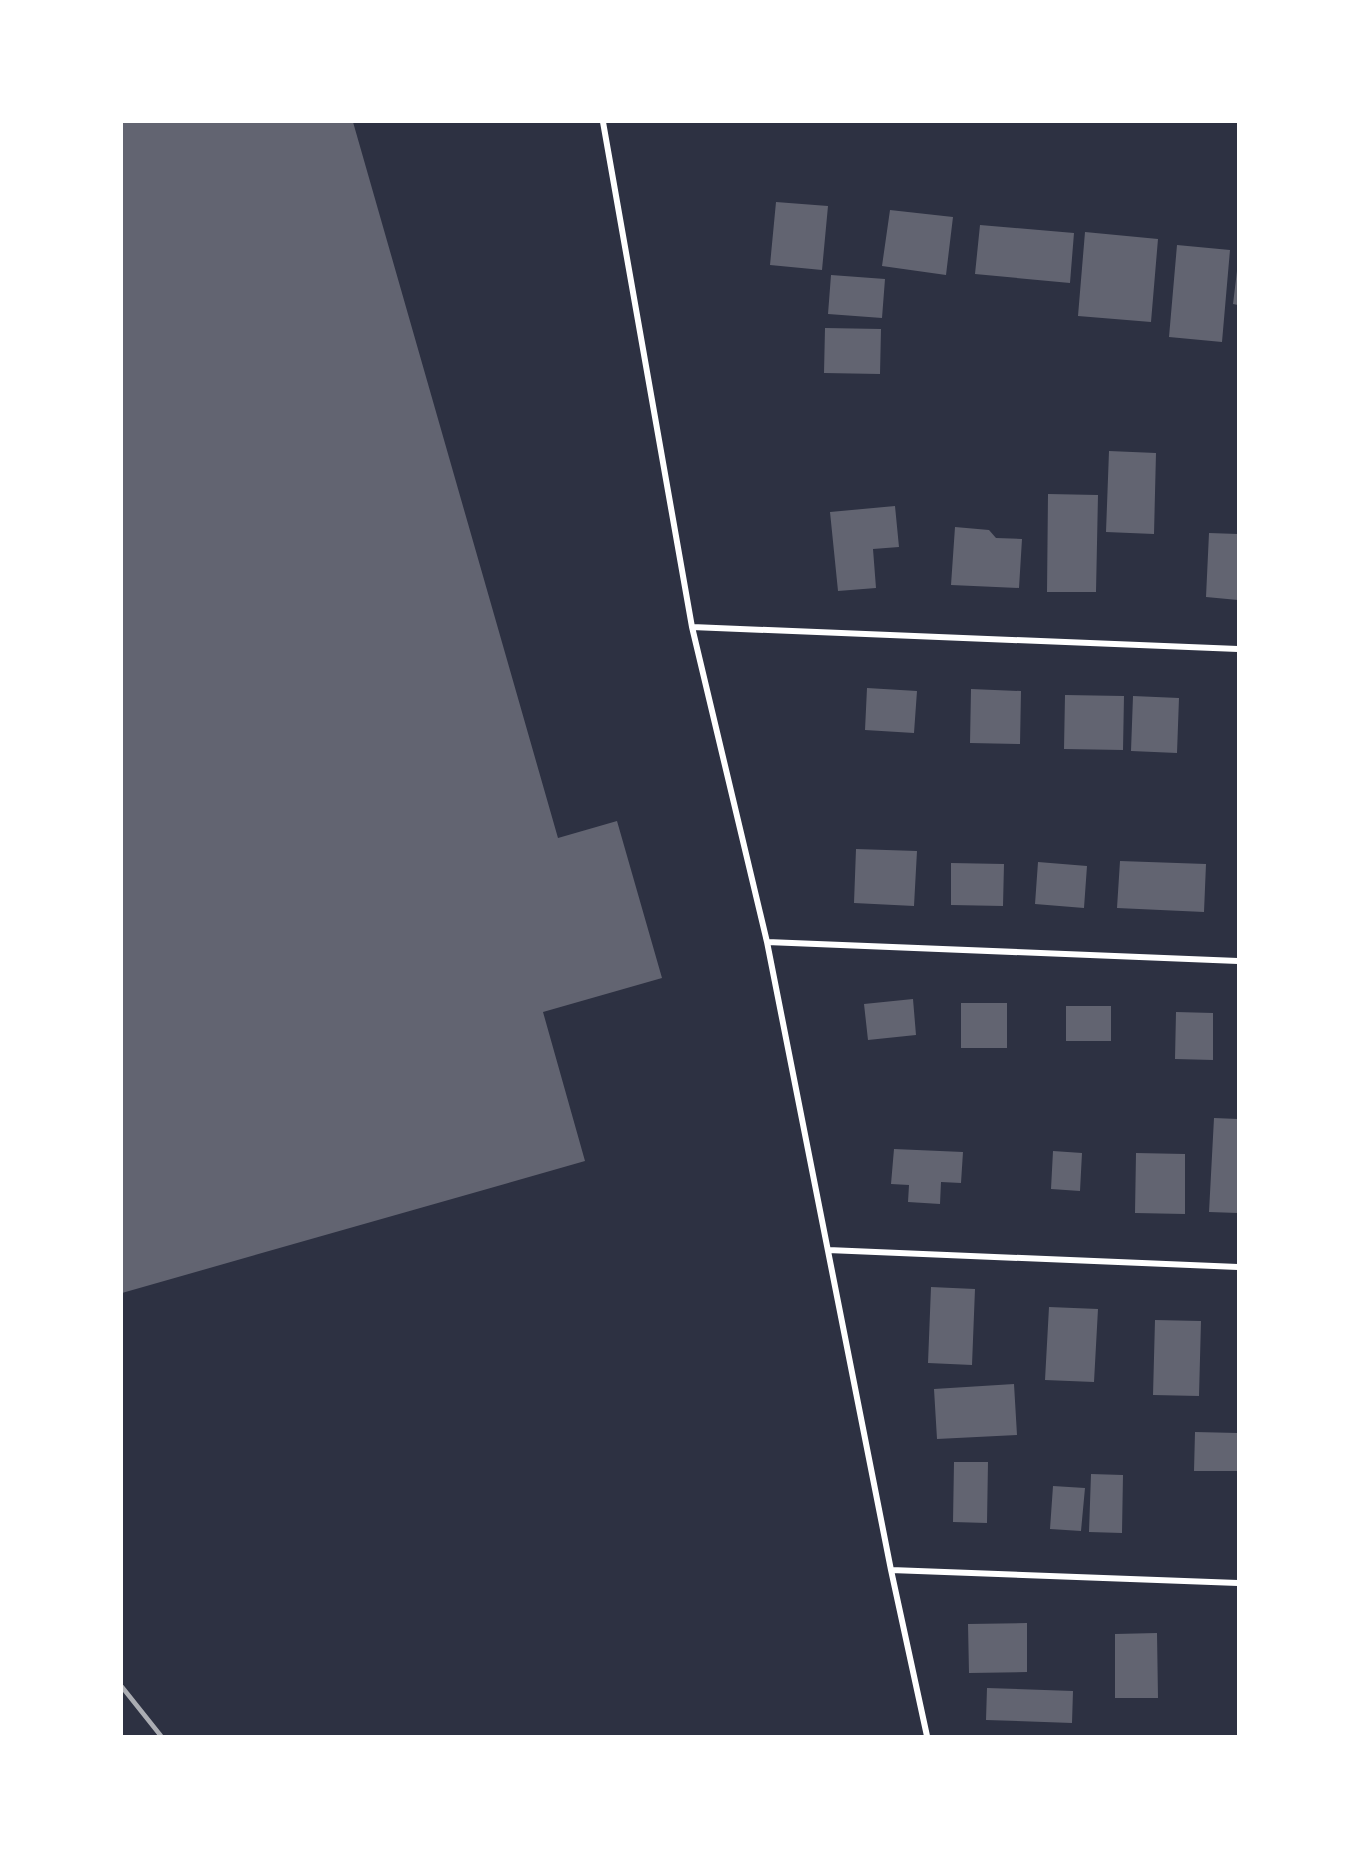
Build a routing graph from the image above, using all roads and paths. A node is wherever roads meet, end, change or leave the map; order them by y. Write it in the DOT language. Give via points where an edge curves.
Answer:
graph roads {
  1 [pos="603,122"];
  2 [pos="692,627"];
  3 [pos="1239,649"];
  4 [pos="767,942"];
  5 [pos="1239,961"];
  6 [pos="828,1250"];
  7 [pos="1239,1267"];
  8 [pos="891,1570"];
  9 [pos="1239,1583"];
  10 [pos="927,1737"];
  1 -- 2 [label="street"];
  2 -- 3 [label="street"];
  2 -- 4 [label="street"];
  4 -- 5 [label="street"];
  4 -- 6 [label="street"];
  6 -- 7 [label="street"];
  6 -- 8 [label="street"];
  8 -- 9 [label="street"];
  8 -- 10 [label="street"];
}
